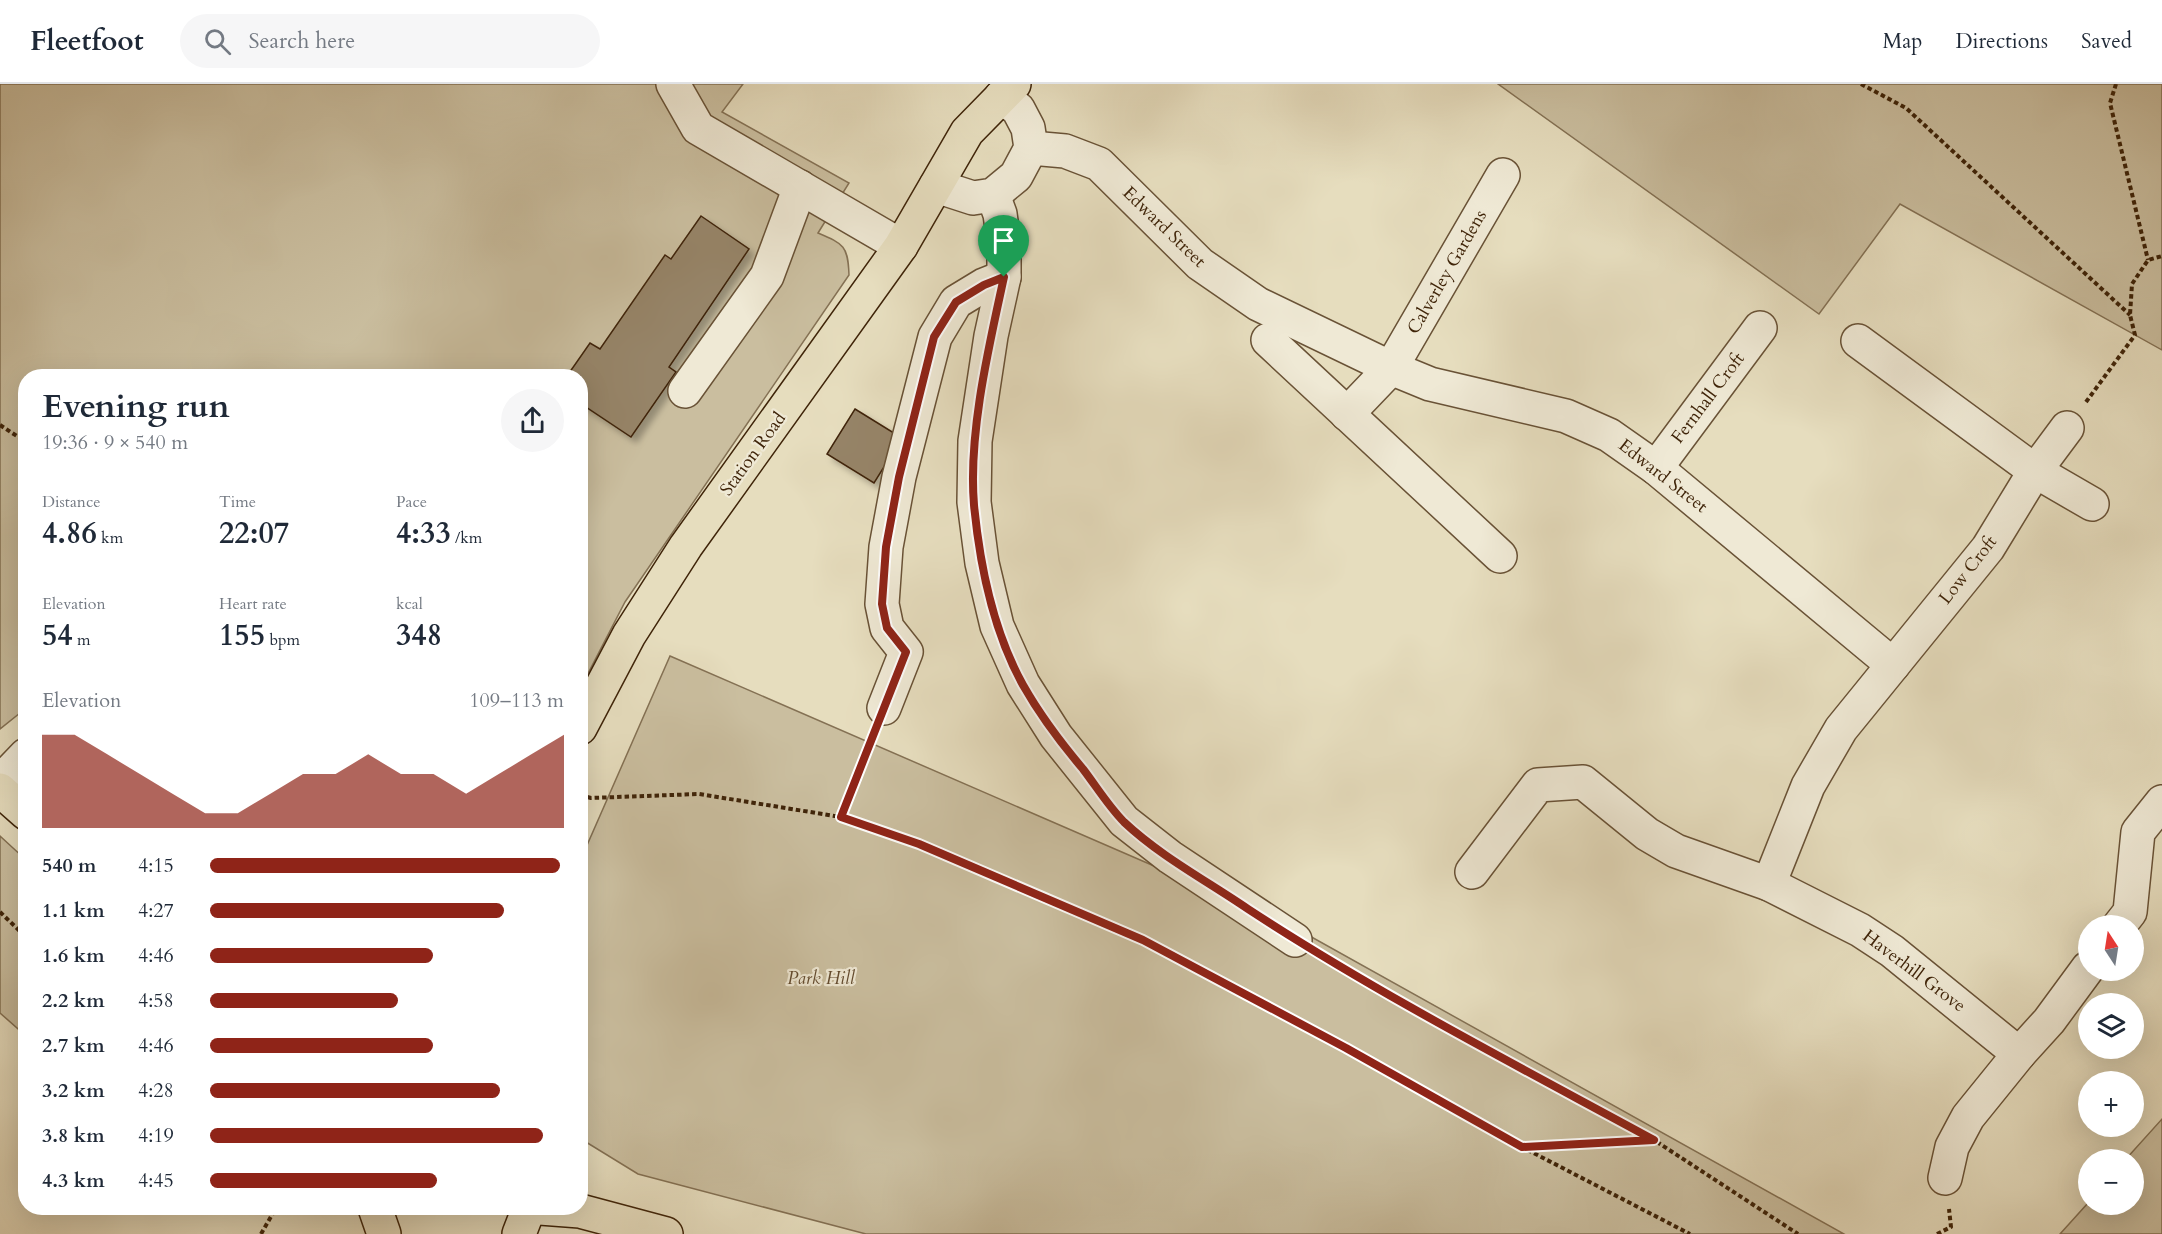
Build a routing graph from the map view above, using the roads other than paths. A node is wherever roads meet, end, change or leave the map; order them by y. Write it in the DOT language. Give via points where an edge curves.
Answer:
graph roads {
  1 [pos="674,84"];
  2 [pos="1008,90"];
  3 [pos="1031,148"];
  4 [pos="1503,175"];
  5 [pos="936,186"];
  6 [pos="800,187"];
  7 [pos="993,195"];
  8 [pos="901,246"];
  9 [pos="1004,277"];
  10 [pos="1760,328"];
  11 [pos="1268,340"];
  12 [pos="1858,341"];
  13 [pos="1391,368"];
  14 [pos="685,392"];
  15 [pos="1347,414"];
  16 [pos="2067,428"];
  17 [pos="1656,468"];
  18 [pos="2035,471"];
  19 [pos="2092,504"];
  20 [pos="1500,556"];
  21 [pos="1893,665"];
  22 [pos="884,708"];
  23 [pos="588,712"];
  24 [pos="18,763"];
  25 [pos="0,782"];
  26 [pos="0,790"];
  27 [pos="2162,802"];
  28 [pos="18,806"];
  29 [pos="1472,872"];
  30 [pos="1769,884"];
  31 [pos="2128,915"];
  32 [pos="1295,940"];
  33 [pos="2078,981"];
  34 [pos="2019,1054"];
  35 [pos="1945,1178"];
  36 [pos="588,1212"];
  37 [pos="526,1215"];
  38 [pos="519,1234"];
  39 [pos="666,1234"];
  1 -- 6 [label="street" via="698,128"];
  2 -- 3 [label="street, Station Road" via="1028,128"];
  2 -- 5 [label="main road, Station Road" via="967,132"];
  3 -- 7 [label="street" via="1016,176"];
  3 -- 13 [label="street, Edward Street" via="1065,152 1099,164 1200,264 1258,304"];
  4 -- 13 [label="street, Calverley Gardens"];
  5 -- 7 [label="street" via="973,198"];
  5 -- 8 [label="main road, Station Road"];
  6 -- 8 [label="street"];
  6 -- 14 [label="street" via="767,276"];
  7 -- 9 [label="street" via="1005,243"];
  8 -- 23 [label="main road, Station Road" via="686,546 628,635"];
  9 -- 22 [label="street" via="956,302 934,337 886,547 882,604 887,628 906,652"];
  9 -- 32 [label="street" via="975,441 974,502 979,548 997,626 1028,693 1056,736 1124,821 1170,857"];
  10 -- 17 [label="street, Fernhall Croft"];
  11 -- 15 [label="street"];
  12 -- 18 [label="street"];
  13 -- 15 [label="street"];
  13 -- 17 [label="street, Edward Street" via="1430,384 1566,416 1609,435"];
  15 -- 20 [label="street"];
  16 -- 18 [label="street, Low Croft"];
  17 -- 21 [label="street, Edward Street"];
  18 -- 19 [label="street"];
  18 -- 21 [label="street, Low Croft" via="1988,548"];
  21 -- 30 [label="street" via="1841,729 1808,786"];
  24 -- 25 [label="street"];
  26 -- 28 [label="main road"];
  27 -- 31 [label="street" via="2138,832"];
  29 -- 30 [label="street, Haverhill Grove" via="1538,785 1583,782 1647,834 1676,851"];
  30 -- 34 [label="street, Haverhill Grove" via="1860,930 1892,951"];
  33 -- 34 [label="street"];
  34 -- 35 [label="street" via="1968,1117 1952,1147"];
  36 -- 39 [label="main road"];
  37 -- 38 [label="main road"];
}
